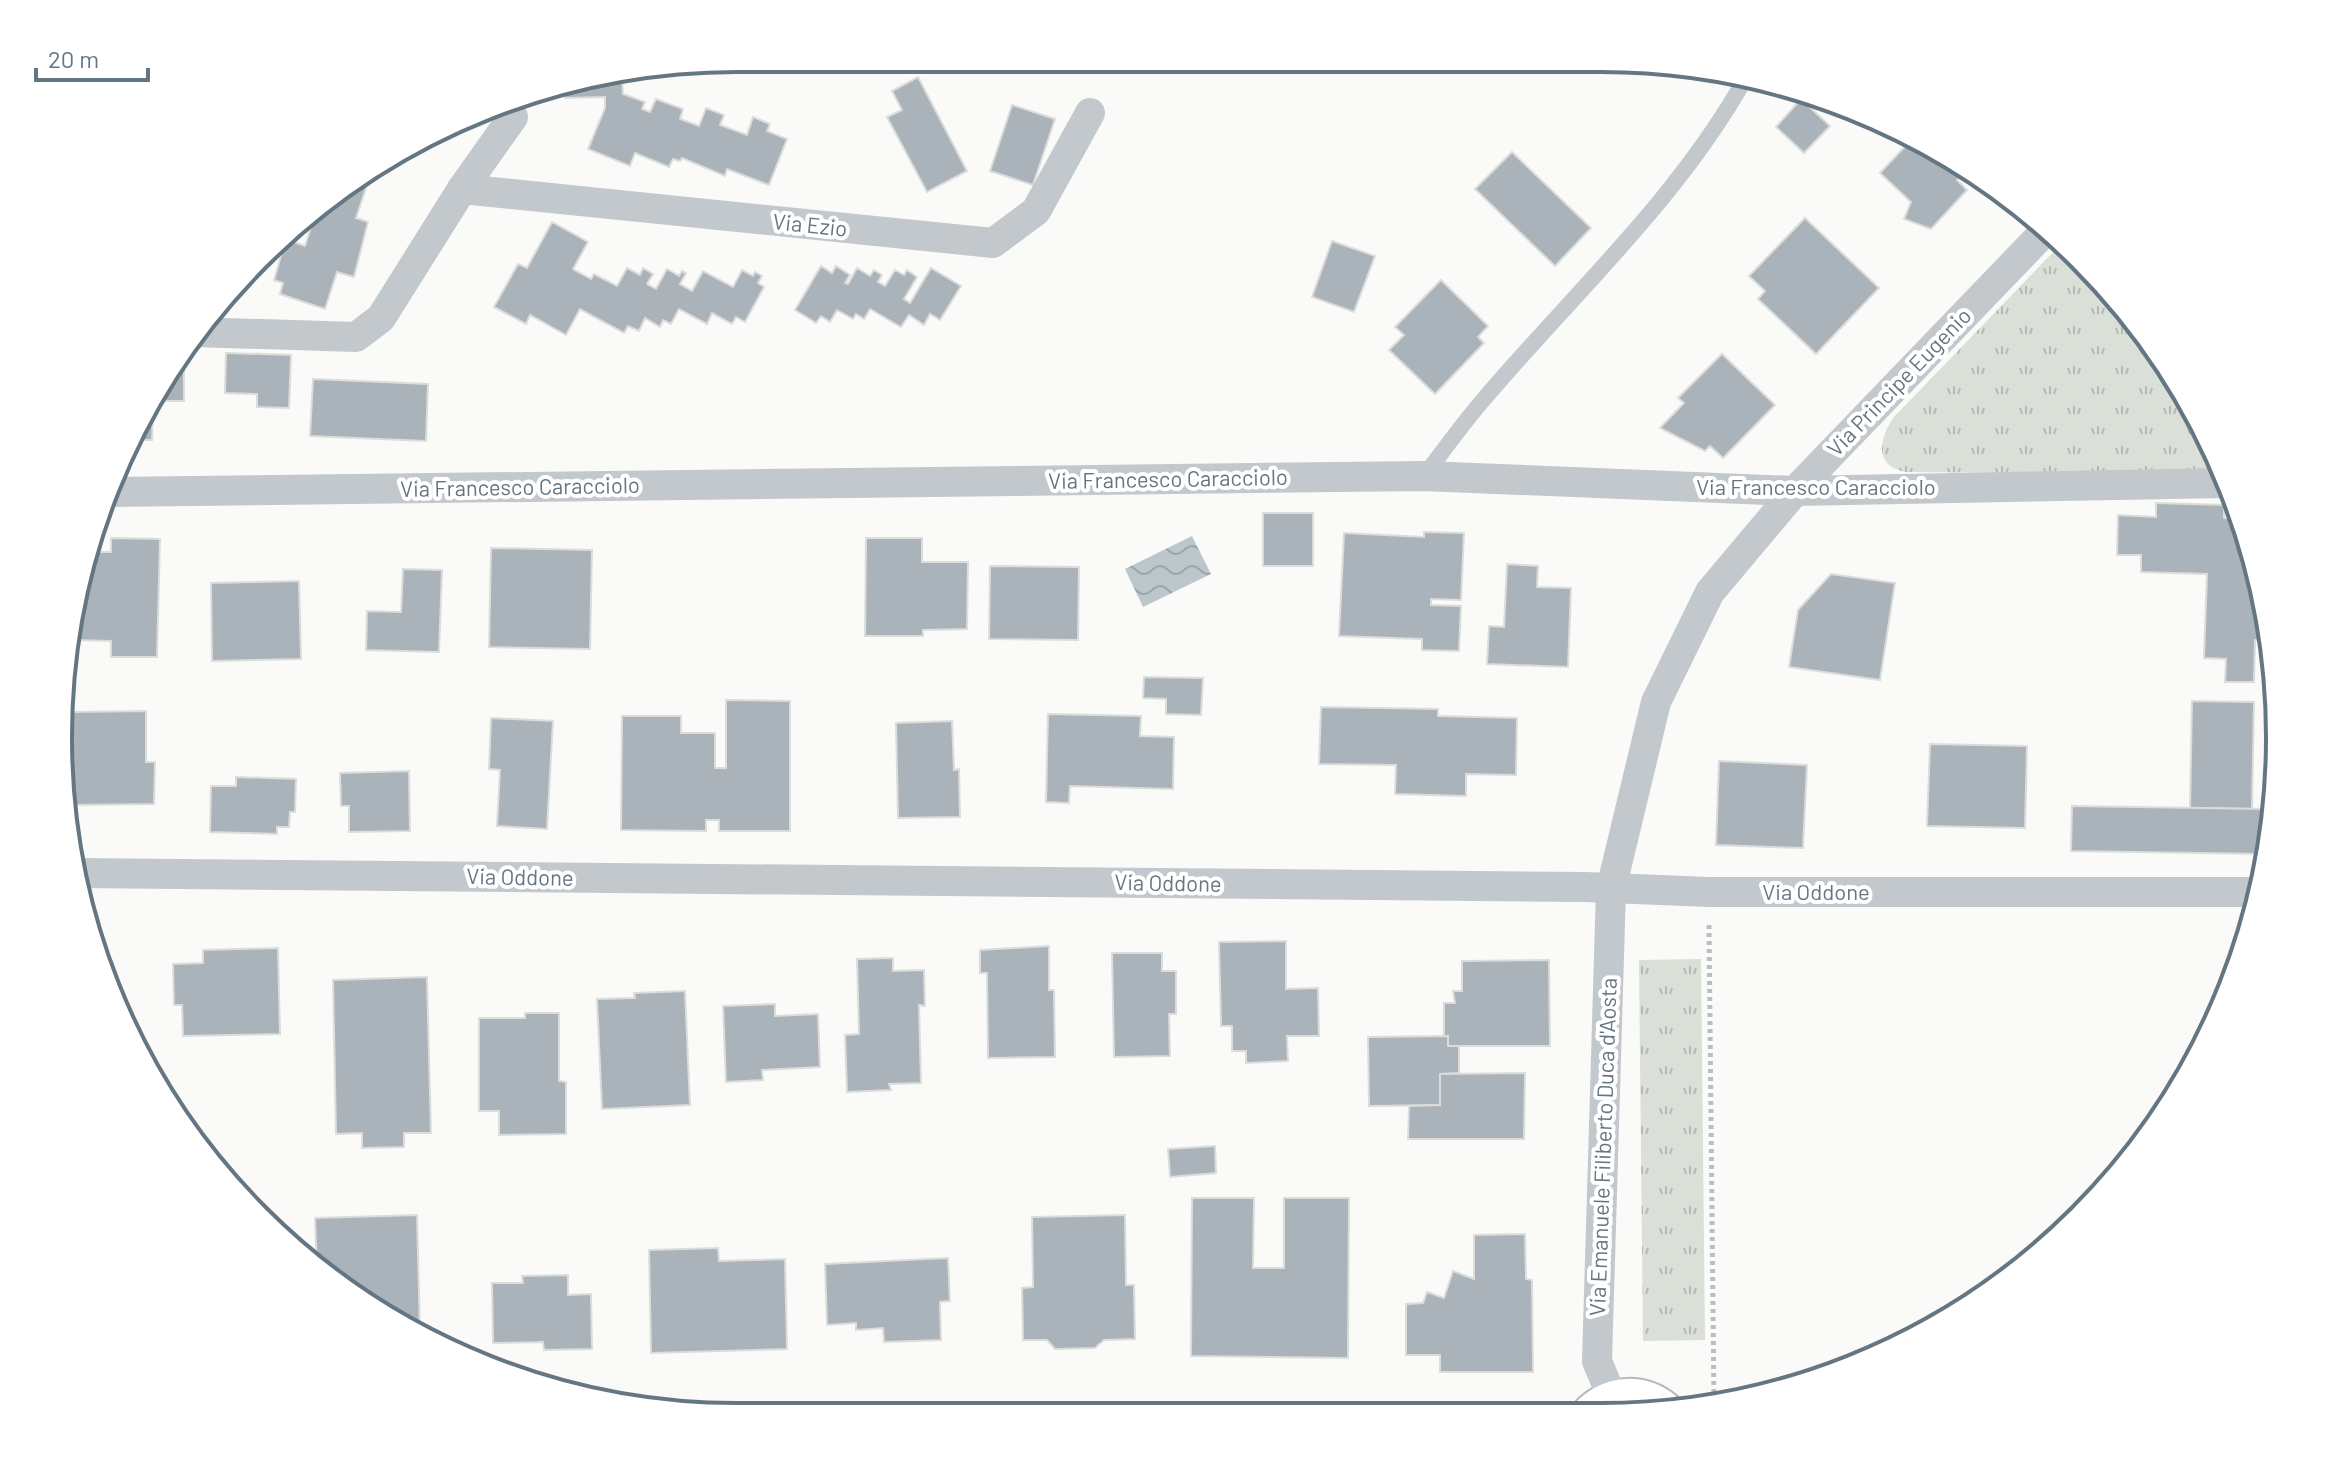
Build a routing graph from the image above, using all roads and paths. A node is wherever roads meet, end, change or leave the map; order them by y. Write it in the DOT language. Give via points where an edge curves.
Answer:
graph roads {
  1 [pos="1740,87"];
  2 [pos="1090,113"];
  3 [pos="513,117"];
  4 [pos="462,189"];
  5 [pos="2039,237"];
  6 [pos="210,332"];
  7 [pos="1424,476"];
  8 [pos="2215,483"];
  9 [pos="1795,491"];
  10 [pos="120,492"];
  11 [pos="86,873"];
  12 [pos="1611,889"];
  13 [pos="1709,892"];
  14 [pos="2247,892"];
  15 [pos="1714,1393"];
  16 [pos="1603,1403"];
  1 -- 7 [label="lane" via="1667,195 1482,400"];
  2 -- 4 [label="street, Via Ezio" via="1036,211 993,243"];
  3 -- 4 [label="street"];
  4 -- 6 [label="street" via="381,318 356,337"];
  5 -- 9 [label="street, Via Principe Eugenio"];
  7 -- 9 [label="street, Via Francesco Caracciolo"];
  7 -- 10 [label="street, Via Francesco Caracciolo"];
  8 -- 9 [label="street, Via Francesco Caracciolo"];
  9 -- 12 [label="street, Via Principe Eugenio" via="1710,592 1656,702"];
  11 -- 12 [label="street, Via Oddone"];
  12 -- 13 [label="street, Via Oddone"];
  12 -- 16 [label="street, Via Emanuele Filiberto Duca d'Aosta" via="1597,1361"];
  13 -- 14 [label="street, Via Oddone"];
  13 -- 15 [label="path"];
}
